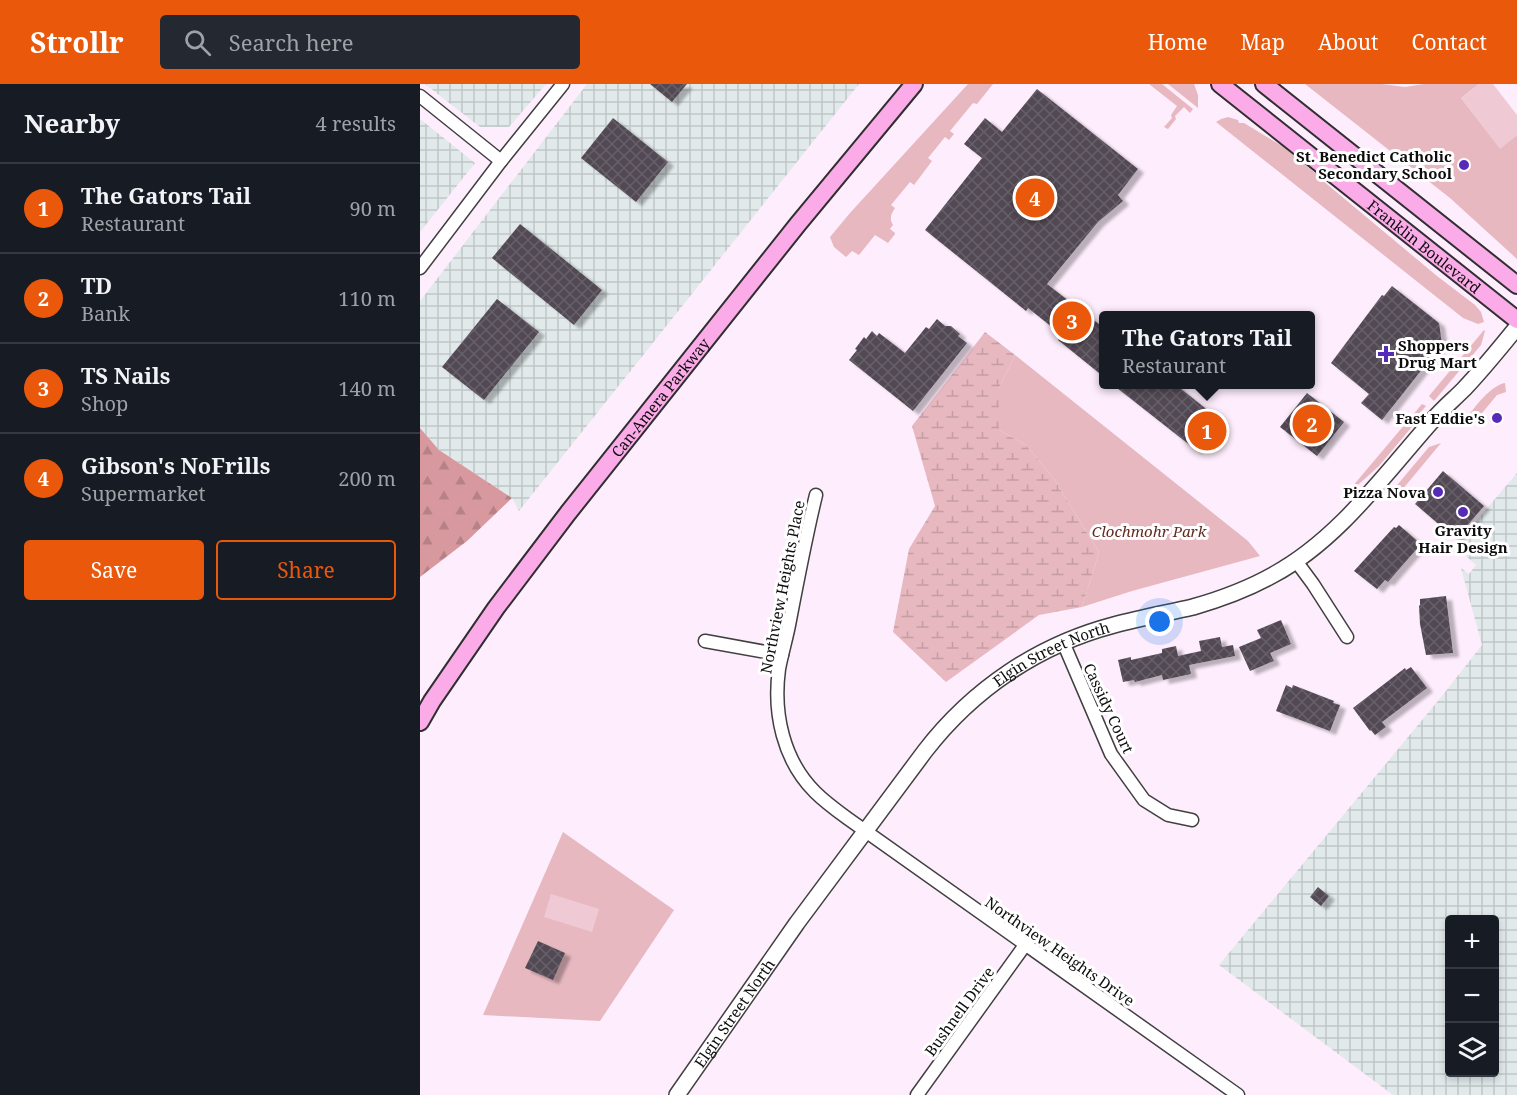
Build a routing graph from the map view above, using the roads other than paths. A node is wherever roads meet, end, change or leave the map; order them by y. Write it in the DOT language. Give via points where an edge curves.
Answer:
graph roads {
  1 [pos="563,84"];
  2 [pos="914,84"];
  3 [pos="1220,84"];
  4 [pos="1264,84"];
  5 [pos="420,96"];
  6 [pos="501,160"];
  7 [pos="420,268"];
  8 [pos="1517,285"];
  9 [pos="1517,320"];
  10 [pos="1517,327"];
  11 [pos="816,495"];
  12 [pos="1296,561"];
  13 [pos="1347,637"];
  14 [pos="705,641"];
  15 [pos="1063,642"];
  16 [pos="782,655"];
  17 [pos="420,722"];
  18 [pos="1192,820"];
  19 [pos="866,831"];
  20 [pos="1025,945"];
  21 [pos="682,1093"];
  22 [pos="917,1095"];
  23 [pos="1238,1095"];
  1 -- 6 [label="street"];
  2 -- 17 [label="main road, Can-Amera Parkway" via="568,513 496,608"];
  3 -- 9 [label="main road, Franklin Boulevard"];
  4 -- 8 [label="main road, Franklin Boulevard"];
  5 -- 6 [label="street"];
  6 -- 7 [label="street"];
  10 -- 12 [label="street, Elgin Street North" via="1335,531"];
  11 -- 16 [label="street, Northview Heights Place"];
  12 -- 13 [label="street"];
  12 -- 15 [label="street, Elgin Street North" via="1233,594"];
  14 -- 16 [label="street"];
  15 -- 18 [label="street, Cassidy Court" via="1117,764 1144,800 1168,815"];
  15 -- 19 [label="street, Elgin Street North" via="1014,668 962,709 937,735"];
  16 -- 19 [label="street, Northview Heights Place" via="777,695 780,726 792,761 814,791"];
  19 -- 20 [label="street, Northview Heights Drive"];
  19 -- 21 [label="street, Elgin Street North" via="797,923"];
  20 -- 22 [label="street, Bushnell Drive"];
  20 -- 23 [label="street, Northview Heights Drive"];
}
